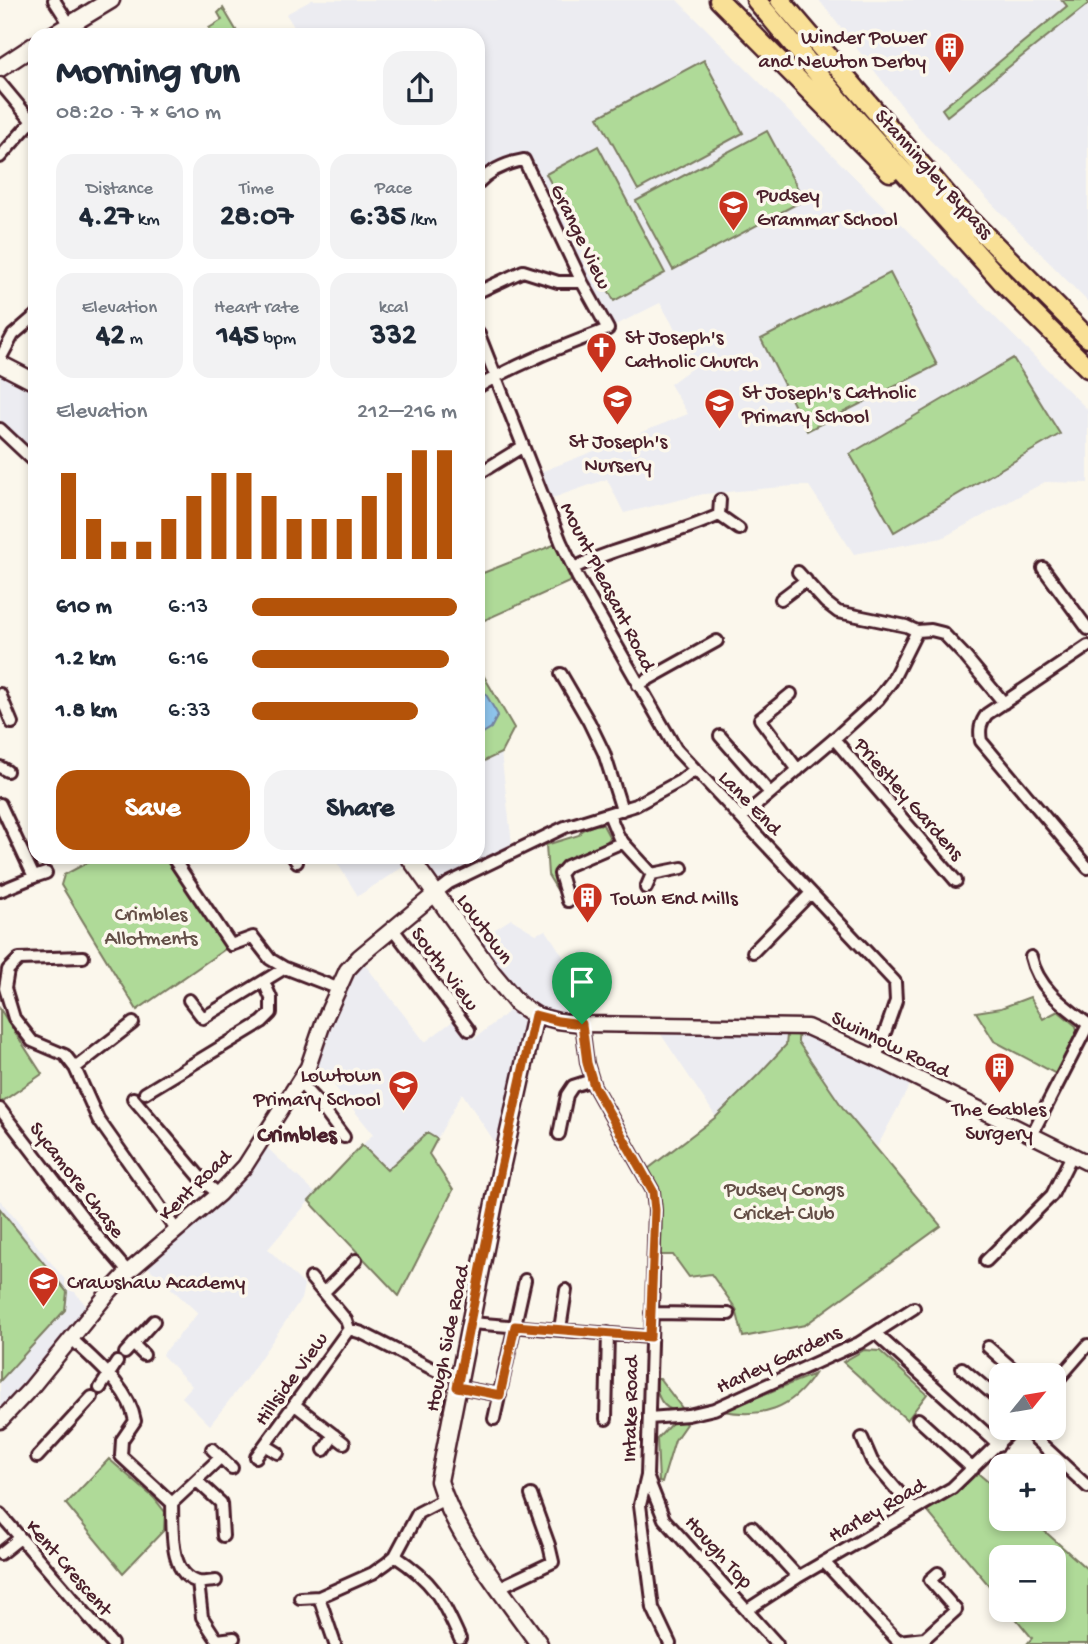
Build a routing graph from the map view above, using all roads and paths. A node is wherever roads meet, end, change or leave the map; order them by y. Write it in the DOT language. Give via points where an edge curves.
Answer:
graph roads {
  1 [pos="54,0"];
  2 [pos="111,0"];
  3 [pos="719,0"];
  4 [pos="756,0"];
  5 [pos="780,0"];
  6 [pos="792,0"];
  7 [pos="70,25"];
  8 [pos="65,28"];
  9 [pos="818,46"];
  10 [pos="28,50"];
  11 [pos="0,68"];
  12 [pos="0,83"];
  13 [pos="28,117"];
  14 [pos="28,127"];
  15 [pos="4,144"];
  16 [pos="0,157"];
  17 [pos="485,176"];
  18 [pos="582,282"];
  19 [pos="1005,285"];
  20 [pos="485,289"];
  21 [pos="28,322"];
  22 [pos="1088,338"];
  23 [pos="485,351"];
  24 [pos="0,361"];
  25 [pos="1088,368"];
  26 [pos="495,377"];
  27 [pos="28,378"];
  28 [pos="485,383"];
  29 [pos="0,429"];
  30 [pos="522,446"];
  31 [pos="28,455"];
  32 [pos="485,470"];
  33 [pos="720,499"];
  34 [pos="719,515"];
  35 [pos="739,529"];
  36 [pos="574,568"];
  37 [pos="1043,568"];
  38 [pos="782,599"];
  39 [pos="1088,629"];
  40 [pos="918,631"];
  41 [pos="717,641"];
  42 [pos="1088,646"];
  43 [pos="561,674"];
  44 [pos="639,685"];
  45 [pos="0,694"];
  46 [pos="791,694"];
  47 [pos="1003,703"];
  48 [pos="12,723"];
  49 [pos="720,736"];
  50 [pos="834,739"];
  51 [pos="694,770"];
  52 [pos="798,770"];
  53 [pos="770,793"];
  54 [pos="0,804"];
  55 [pos="622,810"];
  56 [pos="609,814"];
  57 [pos="741,818"];
  58 [pos="623,842"];
  59 [pos="28,854"];
  60 [pos="34,864"];
  61 [pos="177,864"];
  62 [pos="414,864"];
  63 [pos="682,868"];
  64 [pos="1088,868"];
  65 [pos="652,874"];
  66 [pos="956,881"];
  67 [pos="646,888"];
  68 [pos="0,891"];
  69 [pos="811,892"];
  70 [pos="436,893"];
  71 [pos="568,901"];
  72 [pos="393,929"];
  73 [pos="753,952"];
  74 [pos="83,957"];
  75 [pos="1031,957"];
  76 [pos="285,968"];
  77 [pos="264,982"];
  78 [pos="337,988"];
  79 [pos="189,1000"];
  80 [pos="535,1015"];
  81 [pos="133,1023"];
  82 [pos="582,1024"];
  83 [pos="1088,1024"];
  84 [pos="469,1030"];
  85 [pos="876,1058"];
  86 [pos="75,1068"];
  87 [pos="592,1080"];
  88 [pos="300,1083"];
  89 [pos="145,1093"];
  90 [pos="133,1098"];
  91 [pos="0,1109"];
  92 [pos="559,1134"];
  93 [pos="1031,1136"];
  94 [pos="344,1137"];
  95 [pos="1072,1155"];
  96 [pos="1088,1163"];
  97 [pos="219,1194"];
  98 [pos="177,1231"];
  99 [pos="356,1260"];
  100 [pos="986,1261"];
  101 [pos="128,1272"];
  102 [pos="311,1278"];
  103 [pos="525,1280"];
  104 [pos="566,1290"];
  105 [pos="324,1292"];
  106 [pos="914,1308"];
  107 [pos="651,1313"];
  108 [pos="729,1314"];
  109 [pos="154,1321"];
  110 [pos="471,1323"];
  111 [pos="515,1326"];
  112 [pos="349,1329"];
  113 [pos="561,1329"];
  114 [pos="608,1333"];
  115 [pos="875,1333"];
  116 [pos="650,1337"];
  117 [pos="72,1339"];
  118 [pos="988,1347"];
  119 [pos="1086,1352"];
  120 [pos="144,1355"];
  121 [pos="117,1362"];
  122 [pos="1006,1363"];
  123 [pos="962,1368"];
  124 [pos="1066,1372"];
  125 [pos="108,1375"];
  126 [pos="458,1381"];
  127 [pos="100,1388"];
  128 [pos="989,1391"];
  129 [pos="500,1395"];
  130 [pos="92,1397"];
  131 [pos="295,1405"];
  132 [pos="649,1418"];
  133 [pos="494,1419"];
  134 [pos="606,1419"];
  135 [pos="918,1419"];
  136 [pos="0,1420"];
  137 [pos="334,1435"];
  138 [pos="862,1438"];
  139 [pos="1003,1440"];
  140 [pos="1037,1440"];
  141 [pos="344,1443"];
  142 [pos="265,1445"];
  143 [pos="999,1445"];
  144 [pos="324,1450"];
  145 [pos="278,1453"];
  146 [pos="37,1457"];
  147 [pos="256,1457"];
  148 [pos="232,1468"];
  149 [pos="973,1469"];
  150 [pos="647,1476"];
  151 [pos="197,1482"];
  152 [pos="1088,1487"];
  153 [pos="531,1495"];
  154 [pos="444,1499"];
  155 [pos="172,1503"];
  156 [pos="914,1510"];
  157 [pos="0,1514"];
  158 [pos="752,1527"];
  159 [pos="223,1536"];
  160 [pos="20,1538"];
  161 [pos="0,1554"];
  162 [pos="395,1556"];
  163 [pos="824,1562"];
  164 [pos="938,1573"];
  165 [pos="798,1577"];
  166 [pos="215,1581"];
  167 [pos="198,1582"];
  168 [pos="500,1587"];
  169 [pos="319,1597"];
  170 [pos="300,1598"];
  171 [pos="747,1610"];
  172 [pos="234,1638"];
  173 [pos="460,1639"];
  174 [pos="217,1642"];
  175 [pos="112,1644"];
  176 [pos="335,1644"];
  177 [pos="540,1644"];
  178 [pos="670,1644"];
  179 [pos="778,1644"];
  1 -- 7 [label="street"];
  2 -- 7 [label="main road"];
  3 -- 19 [label="highway"];
  4 -- 19 [label="highway, Stanningley Bypass"];
  5 -- 9 [label="highway, Stanningley Bypass"];
  6 -- 9 [label="highway"];
  7 -- 8 [label="main road"];
  9 -- 22 [label="highway, Stanningley Bypass" via="960,210"];
  10 -- 11 [label="main road"];
  12 -- 13 [label="street"];
  14 -- 15 [label="street"];
  15 -- 16 [label="street"];
  17 -- 18 [label="street, Grange View" via="524,160"];
  18 -- 20 [label="street" via="558,282 523,271"];
  18 -- 26 [label="street, Grange View" via="608,329"];
  19 -- 25 [label="highway, Stanningley Bypass"];
  21 -- 24 [label="street" via="13,335"];
  23 -- 26 [label="street, Mount Pleasant Road"];
  24 -- 27 [label="main road"];
  26 -- 28 [label="street"];
  26 -- 30 [label="street, Mount Pleasant Road"];
  29 -- 31 [label="street"];
  30 -- 32 [label="street"];
  30 -- 36 [label="street, Mount Pleasant Road"];
  33 -- 34 [label="street"];
  34 -- 35 [label="street"];
  34 -- 36 [label="street"];
  36 -- 44 [label="street, Mount Pleasant Road"];
  37 -- 39 [label="street"];
  38 -- 40 [label="street" via="802,576 838,612"];
  40 -- 47 [label="street" via="943,633"];
  40 -- 50 [label="street" via="892,681"];
  41 -- 44 [label="street"];
  42 -- 47 [label="street"];
  43 -- 55 [label="street" via="604,753"];
  44 -- 51 [label="street, Mount Pleasant Road" via="676,749"];
  45 -- 48 [label="street"];
  46 -- 52 [label="street" via="760,719"];
  47 -- 64 [label="street" via="983,719 981,740"];
  49 -- 53 [label="street"];
  50 -- 52 [label="street, Priestley Gardens"];
  50 -- 66 [label="street, Priestley Gardens"];
  51 -- 55 [label="street, Lane End"];
  51 -- 57 [label="street, Lane End"];
  52 -- 53 [label="street, Priestley Gardens"];
  53 -- 57 [label="street, Priestley Gardens"];
  54 -- 59 [label="street"];
  55 -- 56 [label="street, Lane End"];
  56 -- 58 [label="street"];
  56 -- 70 [label="street, Lane End" via="545,835"];
  57 -- 69 [label="street, Lane End"];
  58 -- 65 [label="street"];
  58 -- 71 [label="street" via="567,866 560,874"];
  60 -- 68 [label="street" via="40,875"];
  61 -- 76 [label="street" via="231,945 253,937"];
  62 -- 70 [label="main road, Lowtown"];
  63 -- 65 [label="street"];
  65 -- 67 [label="street"];
  69 -- 73 [label="street"];
  69 -- 85 [label="street, Lane End" via="895,982 896,1001"];
  70 -- 72 [label="street, Kent Road"];
  70 -- 80 [label="main road, Lowtown" via="492,973 518,1004"];
  72 -- 78 [label="street, Kent Road" via="359,957"];
  72 -- 84 [label="street, South View"];
  74 -- 86 [label="street" via="19,959 8,970 5,988 14,1018 32,1041 65,1055"];
  75 -- 83 [label="street" via="1039,980"];
  76 -- 77 [label="street"];
  76 -- 78 [label="street"];
  77 -- 79 [label="street" via="203,1017"];
  77 -- 89 [label="street" via="271,1013 262,1022"];
  78 -- 88 [label="street, Kent Road"];
  80 -- 82 [label="street, Swinnow Road"];
  80 -- 110 [label="main road, Hough Side Road"];
  81 -- 86 [label="street"];
  82 -- 85 [label="street, Swinnow Road" via="807,1027"];
  82 -- 87 [label="street, Intake Road"];
  83 -- 93 [label="street"];
  85 -- 93 [label="street, Swinnow Road"];
  86 -- 98 [label="street" via="98,1119"];
  87 -- 92 [label="street" via="573,1086 567,1095"];
  87 -- 107 [label="street, Intake Road" via="653,1191"];
  88 -- 94 [label="street"];
  88 -- 97 [label="street, Kent Road" via="245,1167"];
  90 -- 97 [label="street"];
  91 -- 101 [label="street, Sycamore Chase"];
  93 -- 95 [label="street, Swinnow Road"];
  95 -- 96 [label="street, Swinnow Road"];
  95 -- 100 [label="street" via="1052,1195"];
  97 -- 98 [label="street, Kent Road"];
  98 -- 101 [label="street, Kent Road"];
  99 -- 105 [label="street"];
  101 -- 117 [label="street, Kent Road"];
  102 -- 105 [label="street"];
  103 -- 111 [label="street"];
  104 -- 113 [label="street"];
  105 -- 112 [label="street"];
  106 -- 115 [label="street, Harley Gardens"];
  107 -- 108 [label="street"];
  107 -- 116 [label="street, Intake Road"];
  109 -- 120 [label="street" via="129,1348"];
  110 -- 111 [label="street"];
  110 -- 126 [label="main road, Hough Side Road"];
  111 -- 113 [label="street"];
  111 -- 129 [label="street"];
  112 -- 126 [label="street, Hillside View"];
  112 -- 131 [label="street, Hillside View"];
  113 -- 114 [label="street"];
  114 -- 116 [label="street"];
  114 -- 134 [label="street"];
  115 -- 132 [label="street, Harley Gardens" via="714,1409"];
  115 -- 143 [label="street"];
  116 -- 132 [label="street, Intake Road"];
  117 -- 125 [label="street"];
  117 -- 136 [label="street, Kent Road"];
  118 -- 122 [label="street"];
  119 -- 124 [label="street"];
  121 -- 125 [label="street"];
  123 -- 128 [label="street"];
  125 -- 127 [label="street"];
  125 -- 155 [label="street" via="132,1406 135,1421 122,1440 121,1456"];
  126 -- 129 [label="street, Hillside View"];
  126 -- 154 [label="main road, Hough Side Road" via="439,1481"];
  129 -- 133 [label="street"];
  130 -- 146 [label="street"];
  131 -- 137 [label="street"];
  131 -- 142 [label="street, Hillside View"];
  132 -- 150 [label="street, Intake Road"];
  135 -- 149 [label="street"];
  137 -- 141 [label="street"];
  137 -- 144 [label="street"];
  138 -- 156 [label="street" via="872,1461"];
  139 -- 143 [label="street, Harley Road"];
  140 -- 152 [label="street"];
  142 -- 145 [label="street, Hillside View"];
  142 -- 147 [label="street, Hillside View"];
  143 -- 149 [label="street, Harley Road"];
  148 -- 151 [label="street" via="216,1453"];
  149 -- 156 [label="street, Harley Road" via="952,1488"];
  150 -- 171 [label="street, Hough Top" via="664,1519"];
  150 -- 178 [label="street, Intake Road" via="640,1504 653,1608"];
  151 -- 155 [label="street"];
  151 -- 159 [label="street" via="221,1503"];
  153 -- 168 [label="street" via="553,1562"];
  154 -- 162 [label="street" via="418,1513"];
  154 -- 168 [label="main road, Hough Side Road"];
  155 -- 167 [label="street" via="175,1560 184,1574"];
  156 -- 163 [label="street, Harley Road"];
  157 -- 160 [label="street, Kent Crescent"];
  158 -- 165 [label="street"];
  160 -- 161 [label="street"];
  160 -- 175 [label="street, Kent Crescent"];
  162 -- 169 [label="street" via="373,1573"];
  162 -- 173 [label="street" via="435,1590"];
  163 -- 164 [label="street" via="898,1641 925,1638 956,1610 930,1580"];
  163 -- 165 [label="street, Harley Road"];
  165 -- 171 [label="street, Harley Road"];
  166 -- 167 [label="street"];
  167 -- 174 [label="street" via="202,1617"];
  168 -- 177 [label="main road, Hough Side Road"];
  169 -- 170 [label="street"];
  169 -- 176 [label="street"];
  171 -- 179 [label="street, Hough Top"];
  172 -- 174 [label="street"];
}
